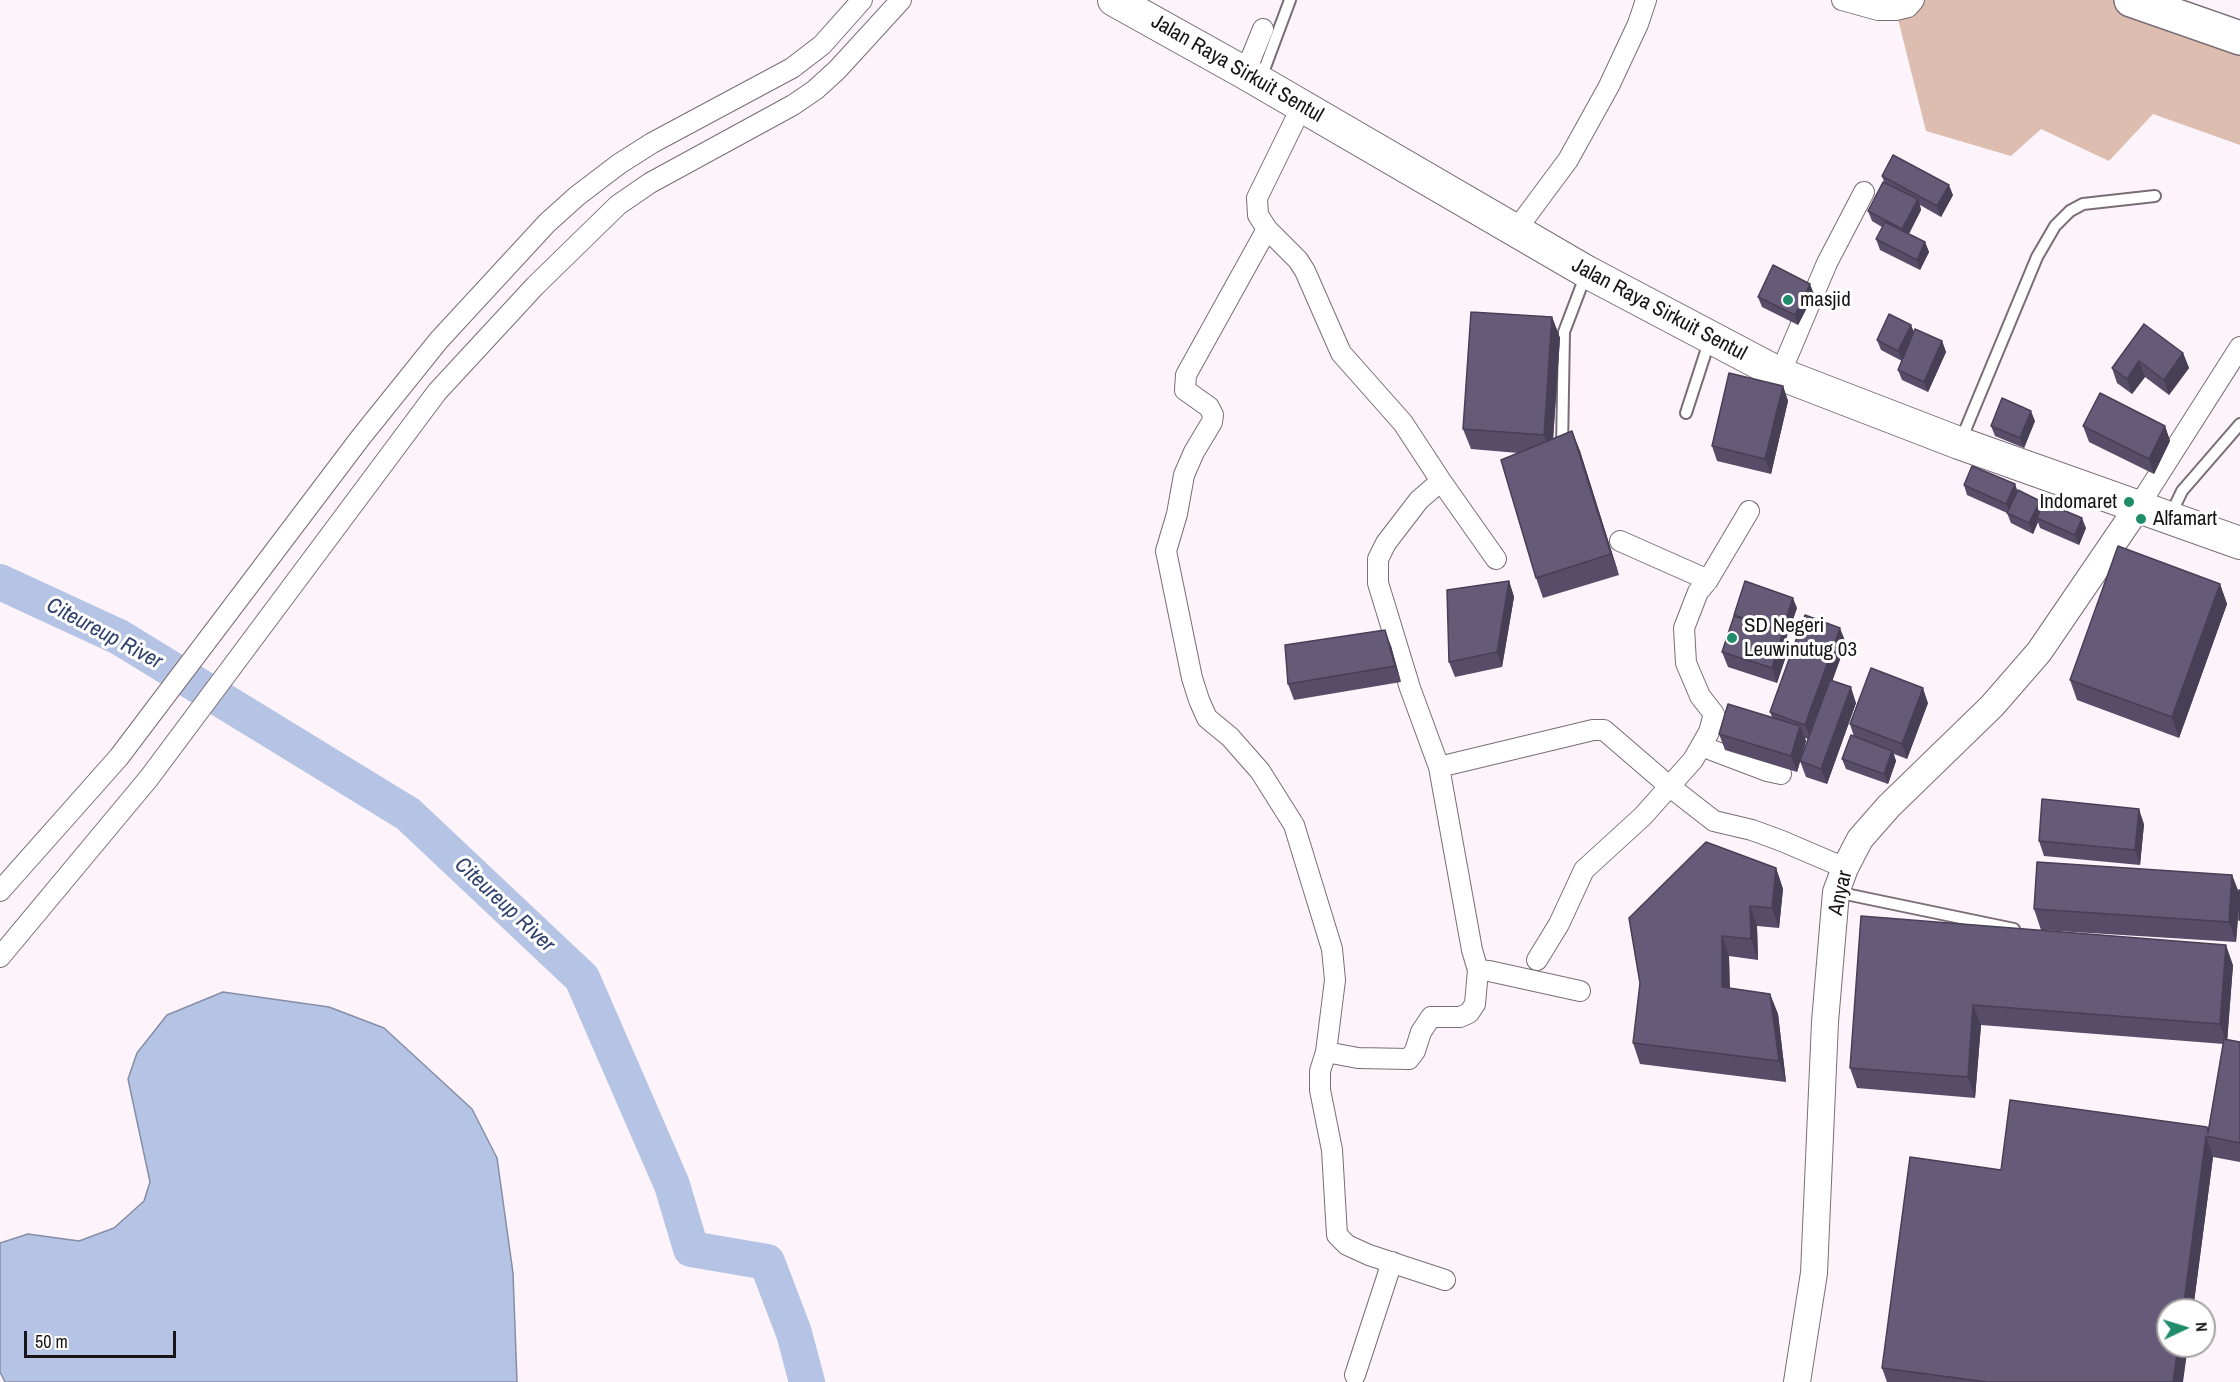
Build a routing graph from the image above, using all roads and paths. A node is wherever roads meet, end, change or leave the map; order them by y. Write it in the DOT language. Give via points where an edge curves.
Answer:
graph roads {
  1 [pos="901,0"];
  2 [pos="1114,0"];
  3 [pos="1290,0"];
  4 [pos="1646,0"];
  5 [pos="1842,0"];
  6 [pos="1914,0"];
  7 [pos="2131,0"];
  8 [pos="858,5"];
  9 [pos="877,27"];
  10 [pos="1263,29"];
  11 [pos="2240,38"];
  12 [pos="1252,78"];
  13 [pos="1302,106"];
  14 [pos="1864,192"];
  15 [pos="2155,196"];
  16 [pos="1267,229"];
  17 [pos="1516,230"];
  18 [pos="1587,272"];
  19 [pos="1710,339"];
  20 [pos="2240,347"];
  21 [pos="1780,374"];
  22 [pos="1686,413"];
  23 [pos="2240,424"];
  24 [pos="1959,443"];
  25 [pos="1562,453"];
  26 [pos="1441,481"];
  27 [pos="2138,507"];
  28 [pos="1749,512"];
  29 [pos="2169,517"];
  30 [pos="1620,541"];
  31 [pos="2240,543"];
  32 [pos="1496,560"];
  33 [pos="1708,580"];
  34 [pos="248,588"];
  35 [pos="274,610"];
  36 [pos="1701,746"];
  37 [pos="1439,767"];
  38 [pos="1781,774"];
  39 [pos="1669,786"];
  40 [pos="1845,868"];
  41 [pos="0,891"];
  42 [pos="1836,892"];
  43 [pos="2031,930"];
  44 [pos="0,957"];
  45 [pos="1538,960"];
  46 [pos="1478,970"];
  47 [pos="1580,991"];
  48 [pos="1326,1052"];
  49 [pos="1392,1262"];
  50 [pos="1445,1280"];
  51 [pos="1354,1375"];
  52 [pos="1797,1382"];
  1 -- 9 [label="street"];
  2 -- 12 [label="main road, Jalan Raya Sirkuit Sentul"];
  3 -- 12 [label="lane"];
  4 -- 17 [label="street" via="1609,86 1568,160"];
  5 -- 6 [label="street" via="1878,10 1908,7"];
  7 -- 11 [label="highway"];
  8 -- 9 [label="street"];
  8 -- 34 [label="street" via="822,45 792,68 652,143 619,164 548,222 439,340"];
  9 -- 35 [label="street" via="808,95 650,183 618,205 535,286 437,392"];
  10 -- 12 [label="street"];
  12 -- 13 [label="main road, Jalan Raya Sirkuit Sentul"];
  13 -- 16 [label="street" via="1257,198 1258,215"];
  13 -- 17 [label="main road, Jalan Raya Sirkuit Sentul"];
  14 -- 21 [label="street" via="1827,263"];
  15 -- 24 [label="lane" via="2083,204 2055,226 2037,257"];
  16 -- 26 [label="street" via="1305,271 1341,353 1403,423"];
  16 -- 48 [label="street" via="1186,375 1185,390 1209,407 1213,415 1184,475 1166,550 1192,678 1207,718 1260,771 1294,825 1334,962"];
  17 -- 18 [label="main road, Jalan Raya Sirkuit Sentul"];
  18 -- 19 [label="main road, Jalan Raya Sirkuit Sentul"];
  18 -- 25 [label="lane" via="1558,331"];
  19 -- 21 [label="main road, Jalan Raya Sirkuit Sentul"];
  19 -- 22 [label="lane"];
  20 -- 27 [label="street"];
  21 -- 24 [label="main road, Jalan Raya Sirkuit Sentul"];
  23 -- 29 [label="lane" via="2182,491"];
  24 -- 27 [label="main road, Jalan Raya Sirkuit Sentul"];
  26 -- 32 [label="street"];
  26 -- 37 [label="street" via="1402,521 1378,559 1378,583"];
  27 -- 29 [label="main road, Jalan Raya Sirkuit Sentul"];
  27 -- 40 [label="street, Anyar" via="2039,652 1992,706 1889,806 1860,839"];
  28 -- 33 [label="street"];
  29 -- 31 [label="main road, Jalan Raya Sirkuit Sentul"];
  30 -- 33 [label="street"];
  33 -- 36 [label="street" via="1698,592 1684,628 1686,663 1700,696 1714,714"];
  34 -- 35 [label="street"];
  34 -- 41 [label="street" via="119,757"];
  35 -- 44 [label="street" via="149,778"];
  36 -- 38 [label="street"];
  36 -- 39 [label="street"];
  37 -- 39 [label="street" via="1604,730"];
  37 -- 46 [label="street"];
  39 -- 40 [label="street" via="1714,821 1782,841"];
  39 -- 45 [label="street" via="1643,816 1584,870"];
  40 -- 42 [label="street, Anyar"];
  42 -- 43 [label="lane"];
  42 -- 52 [label="street, Anyar" via="1825,1022 1814,1273"];
  46 -- 47 [label="street"];
  46 -- 48 [label="street" via="1475,1004 1469,1013 1460,1017 1431,1017 1409,1059 1358,1058"];
  48 -- 49 [label="street" via="1320,1090 1332,1150 1337,1235 1347,1245"];
  49 -- 50 [label="street"];
  49 -- 51 [label="street"];
}
